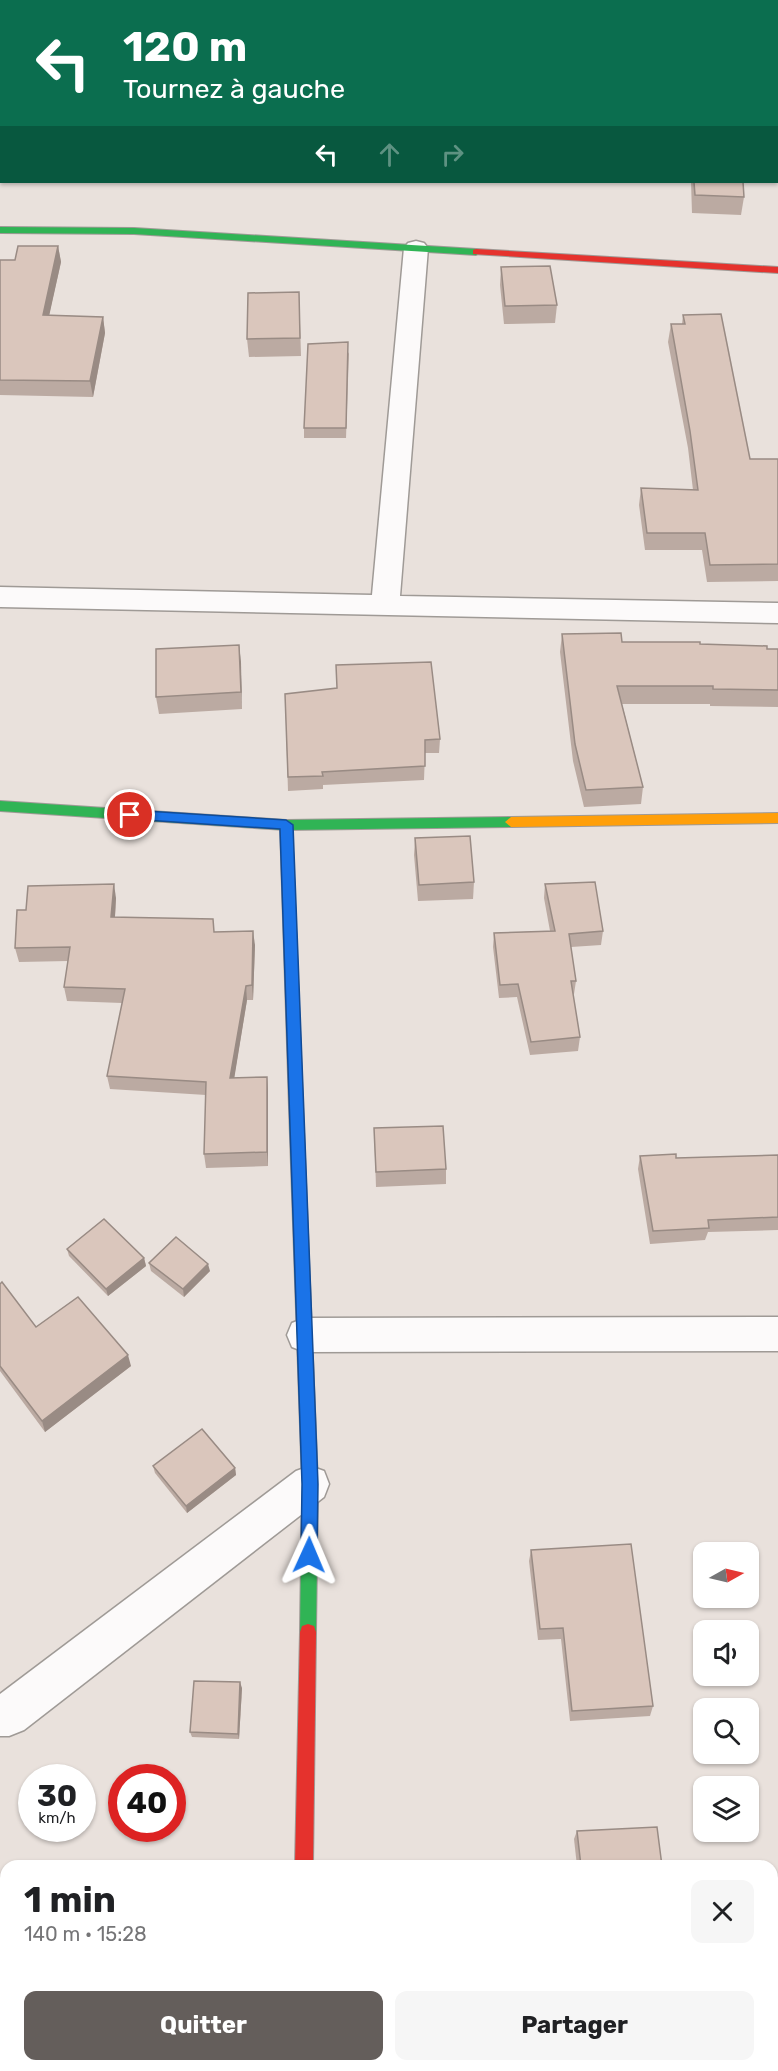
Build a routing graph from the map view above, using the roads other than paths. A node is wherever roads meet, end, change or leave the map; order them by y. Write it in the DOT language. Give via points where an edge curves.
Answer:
graph roads {
  1 [pos="0,230"];
  2 [pos="416,248"];
  3 [pos="778,270"];
  4 [pos="0,597"];
  5 [pos="385,605"];
  6 [pos="778,613"];
  7 [pos="0,806"];
  8 [pos="778,818"];
  9 [pos="286,825"];
  10 [pos="778,1334"];
  11 [pos="305,1335"];
  12 [pos="310,1484"];
  13 [pos="0,1715"];
  14 [pos="304,1860"];
  1 -- 2 [label="street" via="134,231"];
  2 -- 3 [label="street"];
  2 -- 5 [label="street"];
  4 -- 5 [label="street"];
  5 -- 6 [label="street"];
  7 -- 9 [label="street"];
  8 -- 9 [label="street"];
  9 -- 11 [label="street"];
  10 -- 11 [label="street"];
  11 -- 12 [label="street"];
  12 -- 13 [label="street" via="9,1715"];
  12 -- 14 [label="street"];
}
